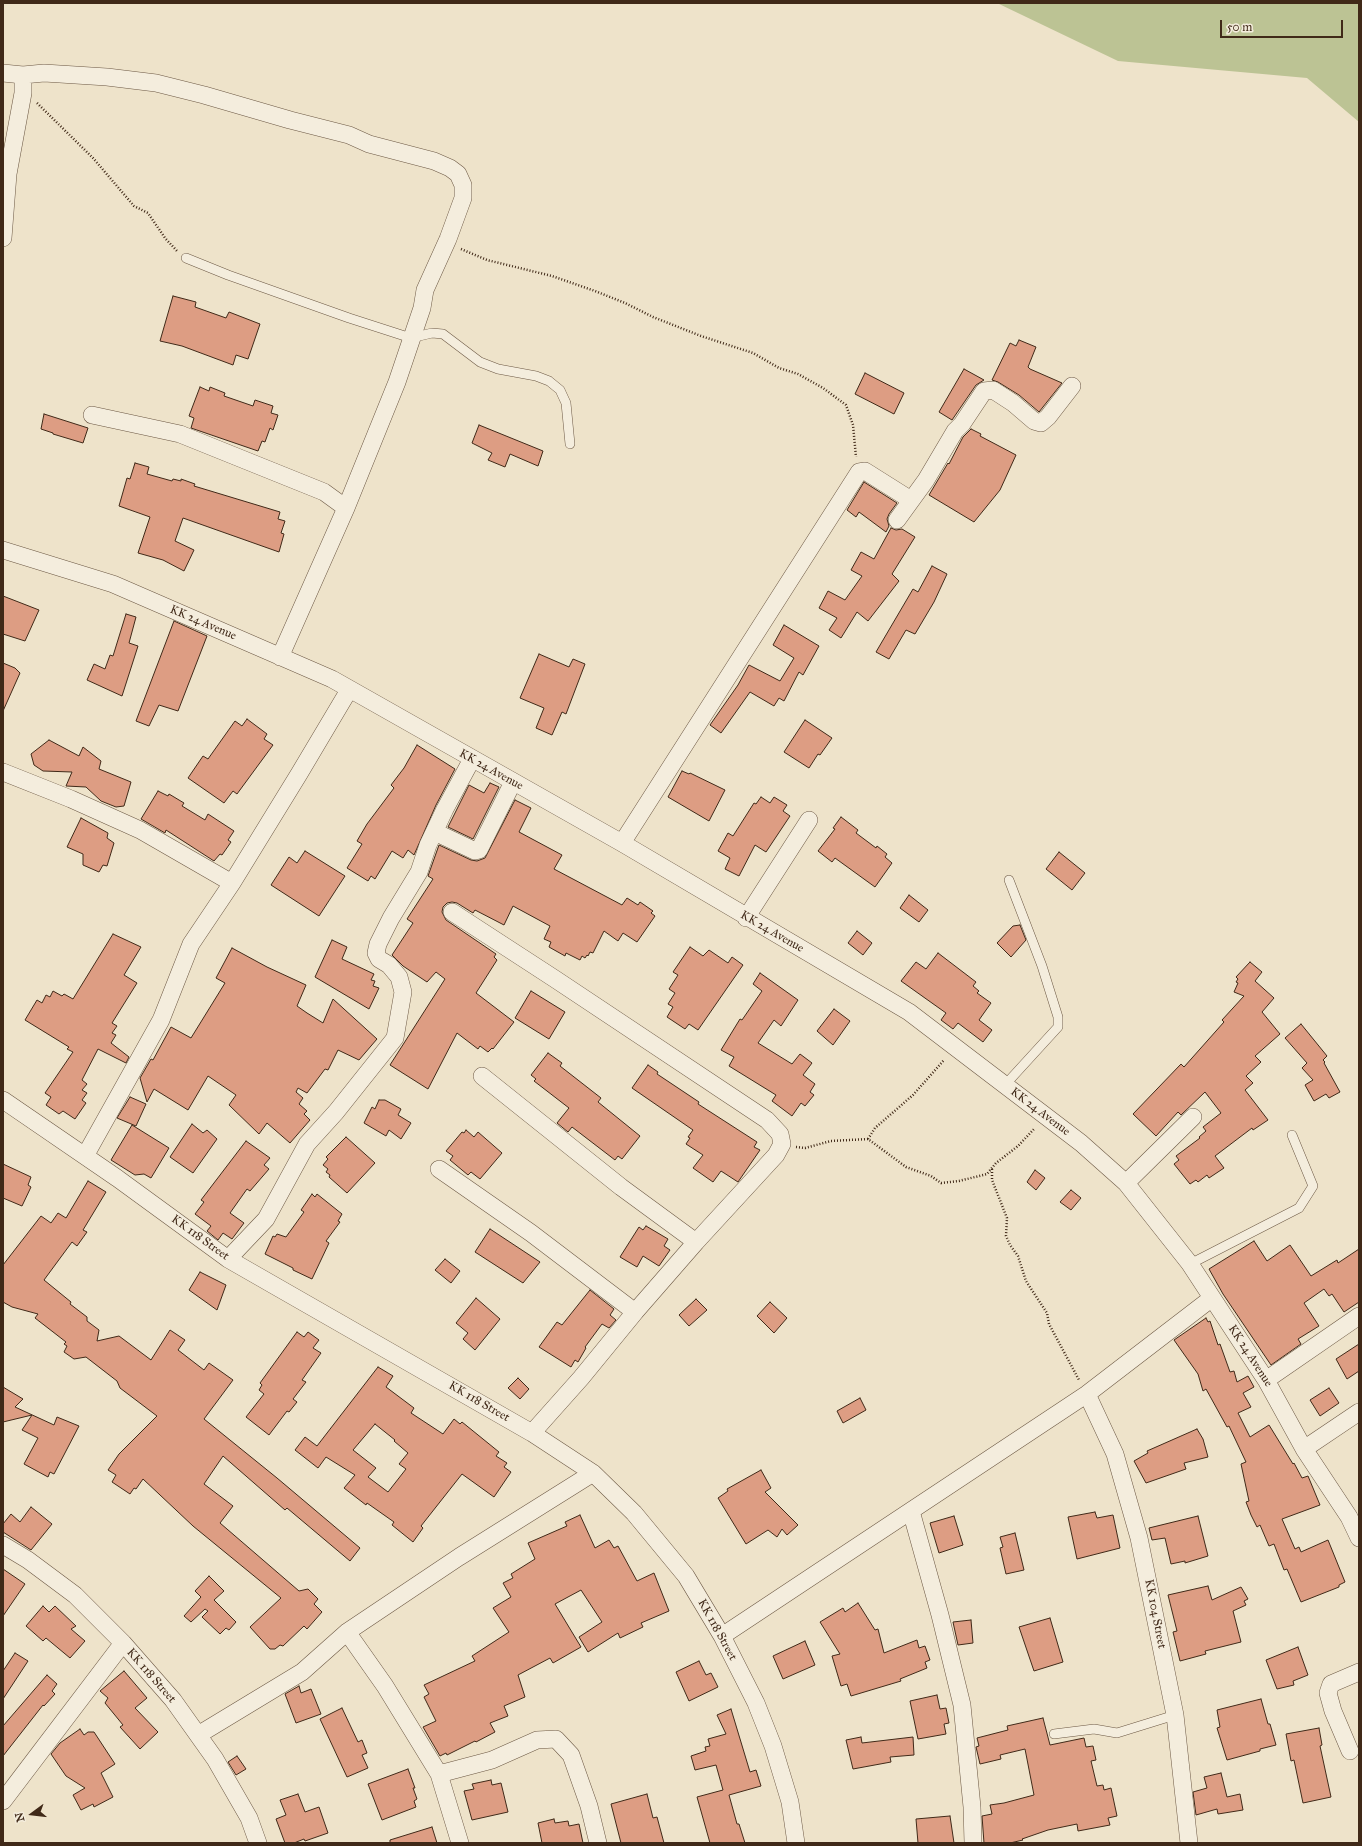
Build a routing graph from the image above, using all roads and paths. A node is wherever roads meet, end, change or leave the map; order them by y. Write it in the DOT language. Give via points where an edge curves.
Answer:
graph roads {
  1 [pos="3,73"];
  2 [pos="23,75"];
  3 [pos="35,100"];
  4 [pos="3,238"];
  5 [pos="448,239"];
  6 [pos="186,258"];
  7 [pos="411,338"];
  8 [pos="1072,386"];
  9 [pos="92,415"];
  10 [pos="570,444"];
  11 [pos="859,472"];
  12 [pos="911,500"];
  13 [pos="346,508"];
  14 [pos="897,520"];
  15 [pos="3,550"];
  16 [pos="280,656"];
  17 [pos="349,690"];
  18 [pos="472,759"];
  19 [pos="3,772"];
  20 [pos="513,782"];
  21 [pos="809,820"];
  22 [pos="435,832"];
  23 [pos="622,843"];
  24 [pos="1008,880"];
  25 [pos="232,883"];
  26 [pos="452,912"];
  27 [pos="746,918"];
  28 [pos="954,1046"];
  29 [pos="482,1076"];
  30 [pos="1005,1085"];
  31 [pos="3,1100"];
  32 [pos="1046,1116"];
  33 [pos="1193,1117"];
  34 [pos="1292,1135"];
  35 [pos="868,1139"];
  36 [pos="782,1144"];
  37 [pos="85,1156"];
  38 [pos="992,1168"];
  39 [pos="439,1169"];
  40 [pos="1126,1183"];
  41 [pos="696,1242"];
  42 [pos="228,1259"];
  43 [pos="1190,1264"];
  44 [pos="1212,1298"];
  45 [pos="634,1312"];
  46 [pos="1359,1316"];
  47 [pos="1266,1380"];
  48 [pos="1086,1394"];
  49 [pos="1359,1412"];
  50 [pos="532,1433"];
  51 [pos="1304,1449"];
  52 [pos="594,1473"];
  53 [pos="911,1511"];
  54 [pos="1359,1538"];
  55 [pos="3,1545"];
  56 [pos="347,1632"];
  57 [pos="722,1636"];
  58 [pos="123,1643"];
  59 [pos="1359,1672"];
  60 [pos="1175,1715"];
  61 [pos="1054,1734"];
  62 [pos="198,1736"];
  63 [pos="1350,1751"];
  64 [pos="439,1774"];
  65 [pos="3,1801"];
  66 [pos="258,1843"];
  67 [pos="460,1843"];
  68 [pos="598,1843"];
  69 [pos="796,1843"];
  70 [pos="973,1843"];
  71 [pos="1189,1843"];
  1 -- 2 [label="street"];
  2 -- 4 [label="street" via="23,93 8,174"];
  2 -- 5 [label="street" via="44,73 156,83 349,135 369,144 434,161 458,174 464,186 463,198"];
  3 -- 6 [label="path" via="93,158 134,206 148,213 165,238"];
  5 -- 7 [label="street" via="425,290 422,308"];
  5 -- 11 [label="path" via="454,245 487,260 552,276 595,291 701,336 753,353 823,388 846,405 853,425"];
  6 -- 7 [label="lane"];
  7 -- 10 [label="lane" via="432,333 443,334 480,362 549,381 560,390 566,402"];
  7 -- 13 [label="street" via="397,382"];
  8 -- 12 [label="street" via="1041,423 1034,421 993,390 984,391"];
  9 -- 13 [label="street" via="180,434 324,492"];
  11 -- 12 [label="street" via="865,471"];
  11 -- 23 [label="street"];
  12 -- 14 [label="street"];
  13 -- 16 [label="street"];
  15 -- 16 [label="street, KK 24 Avenue" via="113,584"];
  16 -- 17 [label="street, KK 24 Avenue" via="332,679"];
  17 -- 18 [label="street, KK 24 Avenue"];
  17 -- 25 [label="street"];
  18 -- 20 [label="street, KK 24 Avenue"];
  18 -- 22 [label="street"];
  19 -- 25 [label="street" via="72,799 140,830"];
  20 -- 22 [label="street" via="479,850 474,851"];
  20 -- 23 [label="street, KK 24 Avenue"];
  21 -- 27 [label="street"];
  22 -- 42 [label="street" via="419,872 391,918 376,953 399,977 403,992 395,1038 307,1144 266,1219"];
  23 -- 27 [label="street, KK 24 Avenue"];
  24 -- 30 [label="lane" via="1042,966 1058,1017 1058,1027"];
  25 -- 37 [label="street" via="190,944 161,1020"];
  26 -- 36 [label="street" via="767,1120 780,1134"];
  27 -- 28 [label="street, KK 24 Avenue" via="909,1012"];
  28 -- 30 [label="street, KK 24 Avenue"];
  28 -- 35 [label="path" via="913,1095 886,1117"];
  29 -- 41 [label="street" via="621,1188"];
  30 -- 32 [label="street, KK 24 Avenue"];
  31 -- 37 [label="street, KK 118 Street"];
  32 -- 38 [label="path" via="1018,1146"];
  32 -- 40 [label="street, KK 24 Avenue" via="1081,1142"];
  33 -- 40 [label="street"];
  34 -- 43 [label="lane" via="1313,1186 1299,1208"];
  35 -- 36 [label="path" via="831,1141 805,1148"];
  35 -- 38 [label="path" via="906,1167 931,1176 941,1183 959,1182 987,1174"];
  36 -- 41 [label="street" via="776,1155"];
  37 -- 42 [label="street, KK 118 Street"];
  38 -- 48 [label="path" via="992,1180 1007,1218 1006,1236 1018,1256 1026,1282 1047,1313 1049,1324"];
  39 -- 45 [label="street" via="531,1233"];
  40 -- 43 [label="street, KK 24 Avenue"];
  41 -- 45 [label="street"];
  42 -- 50 [label="street, KK 118 Street"];
  43 -- 44 [label="street, KK 24 Avenue"];
  44 -- 47 [label="street, KK 24 Avenue"];
  44 -- 48 [label="street"];
  45 -- 50 [label="street" via="581,1378"];
  46 -- 47 [label="street"];
  47 -- 51 [label="street, KK 24 Avenue"];
  48 -- 53 [label="street"];
  48 -- 60 [label="street, KK 104 Street" via="1115,1454 1139,1538"];
  49 -- 51 [label="street"];
  50 -- 52 [label="street, KK 118 Street"];
  51 -- 54 [label="street, KK 24 Avenue" via="1349,1517"];
  52 -- 56 [label="street" via="459,1557"];
  52 -- 57 [label="street, KK 118 Street" via="634,1513 686,1576"];
  53 -- 57 [label="street"];
  53 -- 70 [label="street" via="962,1705"];
  55 -- 58 [label="street, KK 118 Street" via="75,1595"];
  56 -- 62 [label="street" via="302,1672"];
  56 -- 64 [label="street" via="385,1686"];
  57 -- 69 [label="street, KK 118 Street" via="756,1703 773,1746 790,1802"];
  58 -- 62 [label="street, KK 118 Street" via="173,1700"];
  58 -- 65 [label="street"];
  59 -- 63 [label="street" via="1332,1684 1328,1693"];
  60 -- 61 [label="lane" via="1117,1733 1094,1729"];
  60 -- 71 [label="street, KK 104 Street"];
  62 -- 66 [label="street, KK 118 Street" via="215,1759 249,1818"];
  64 -- 67 [label="street"];
  64 -- 68 [label="street" via="492,1760 537,1740 556,1739 571,1755 589,1806"];
}
